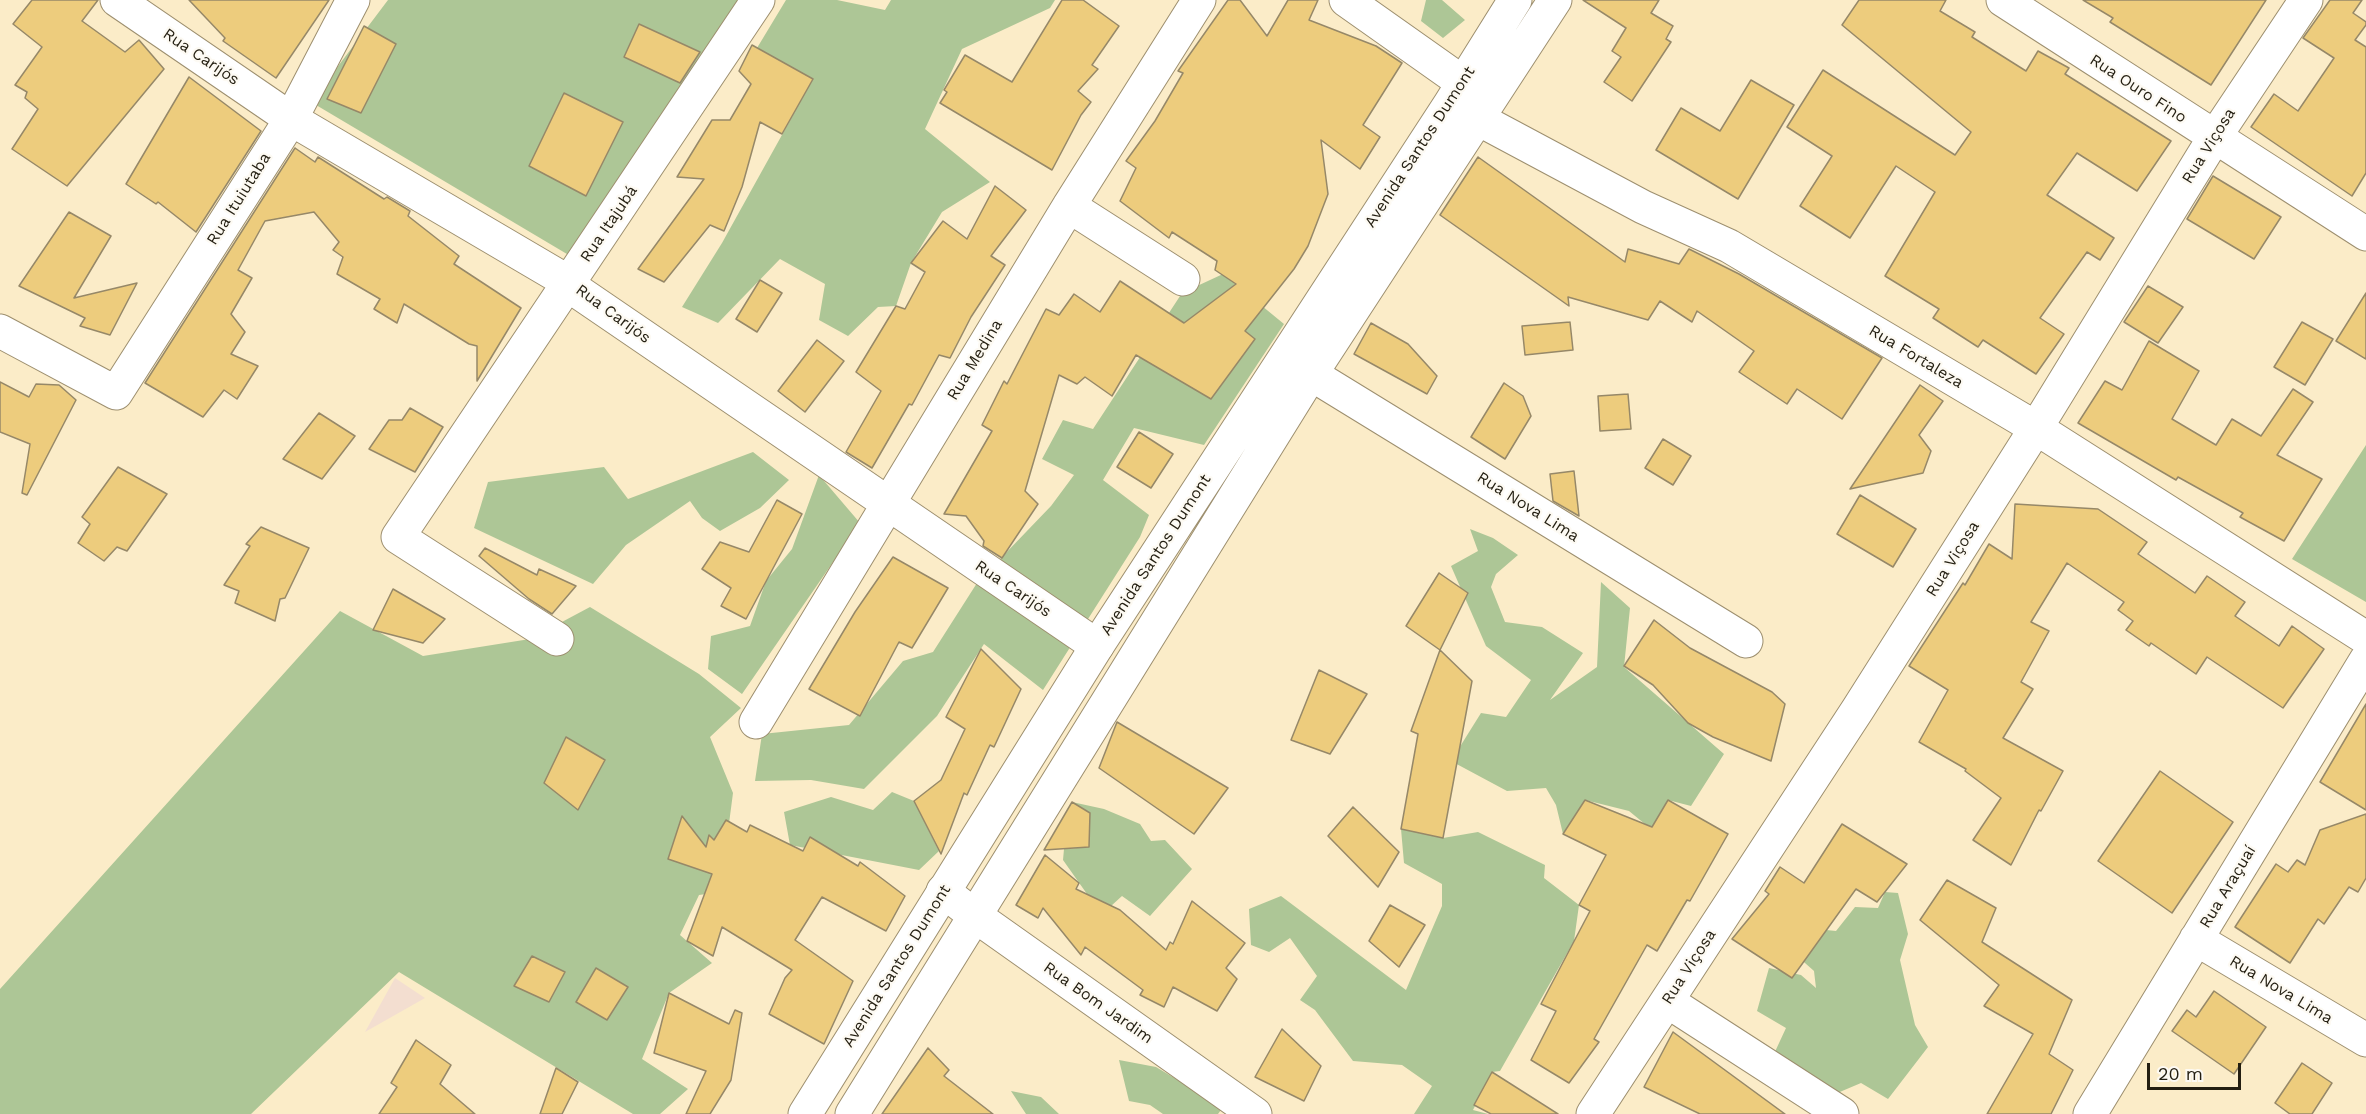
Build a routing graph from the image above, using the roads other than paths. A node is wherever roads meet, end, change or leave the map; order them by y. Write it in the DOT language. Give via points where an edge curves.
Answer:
graph roads {
  1 [pos="117,0"];
  2 [pos="353,0"];
  3 [pos="758,0"];
  4 [pos="1199,0"];
  5 [pos="1346,0"];
  6 [pos="1515,0"];
  7 [pos="1555,0"];
  8 [pos="2003,0"];
  9 [pos="2306,0"];
  10 [pos="1456,93"];
  11 [pos="291,118"];
  12 [pos="1478,120"];
  13 [pos="2214,138"];
  14 [pos="1069,206"];
  15 [pos="2366,234"];
  16 [pos="1182,279"];
  17 [pos="570,283"];
  18 [pos="0,331"];
  19 [pos="1311,374"];
  20 [pos="2036,429"];
  21 [pos="888,504"];
  22 [pos="557,639"];
  23 [pos="1746,641"];
  24 [pos="1097,646"];
  25 [pos="2365,658"];
  26 [pos="756,722"];
  27 [pos="943,891"];
  28 [pos="974,915"];
  29 [pos="2196,939"];
  30 [pos="1667,1001"];
  31 [pos="2366,1040"];
  32 [pos="805,1114"];
  33 [pos="852,1114"];
  34 [pos="1255,1114"];
  35 [pos="1593,1114"];
  36 [pos="1842,1114"];
  37 [pos="2090,1114"];
  1 -- 11 [label="street, Rua Carijós"];
  2 -- 11 [label="street, Rua Ituiutaba"];
  3 -- 17 [label="street, Rua Itajubá"];
  4 -- 14 [label="street, Rua Medina"];
  5 -- 10 [label="street, Rua Fortaleza"];
  6 -- 10 [label="street, Avenida Santos Dumont"];
  7 -- 12 [label="street, Avenida Santos Dumont"];
  8 -- 13 [label="street, Rua Ouro Fino"];
  9 -- 13 [label="street, Rua Viçosa"];
  10 -- 12 [label="street, Rua Fortaleza"];
  10 -- 24 [label="street, Avenida Santos Dumont"];
  11 -- 17 [label="street, Rua Carijós"];
  11 -- 18 [label="street, Rua Ituiutaba" via="116,393"];
  12 -- 19 [label="street, Avenida Santos Dumont"];
  12 -- 20 [label="street, Rua Fortaleza" via="1643,207 1729,246"];
  13 -- 15 [label="street, Rua Ouro Fino"];
  13 -- 20 [label="street, Rua Viçosa"];
  14 -- 16 [label="street"];
  14 -- 21 [label="street, Rua Medina"];
  17 -- 21 [label="street, Rua Carijós"];
  17 -- 22 [label="street, Rua Itajubá" via="399,537"];
  19 -- 23 [label="street, Rua Nova Lima"];
  19 -- 28 [label="street, Avenida Santos Dumont"];
  20 -- 25 [label="street, Rua Fortaleza"];
  20 -- 30 [label="street, Rua Viçosa"];
  21 -- 24 [label="street, Rua Carijós"];
  21 -- 26 [label="street, Rua Medina"];
  24 -- 27 [label="street, Avenida Santos Dumont"];
  25 -- 29 [label="street, Rua Araçuaí"];
  27 -- 28 [label="street, Rua Bom Jardim"];
  27 -- 32 [label="street, Avenida Santos Dumont"];
  28 -- 33 [label="street, Avenida Santos Dumont"];
  28 -- 34 [label="street, Rua Bom Jardim"];
  29 -- 31 [label="street, Rua Nova Lima"];
  29 -- 37 [label="street, Rua Araçuaí"];
  30 -- 35 [label="street, Rua Viçosa"];
  30 -- 36 [label="street"];
}
